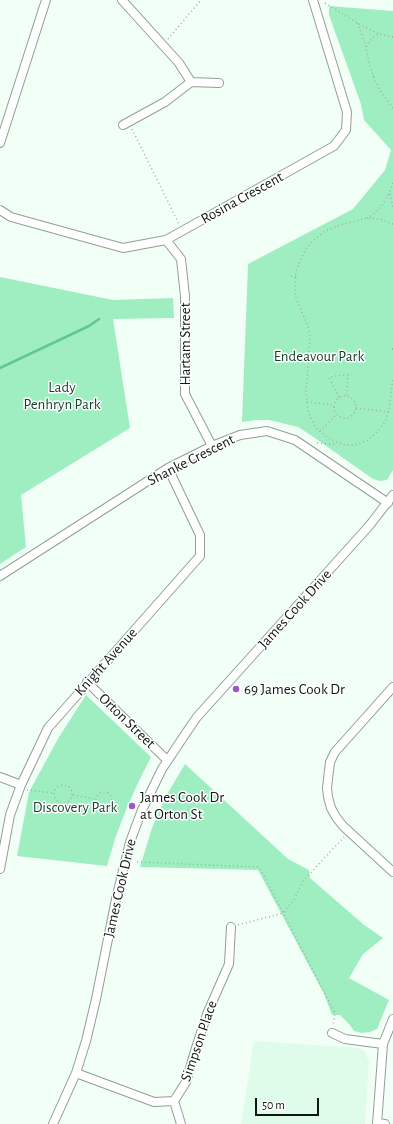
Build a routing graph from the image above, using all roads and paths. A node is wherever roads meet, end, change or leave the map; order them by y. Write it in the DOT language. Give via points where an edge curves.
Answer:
graph roads {
  1 [pos="46,0"];
  2 [pos="122,0"];
  3 [pos="201,0"];
  4 [pos="313,0"];
  5 [pos="325,3"];
  6 [pos="357,23"];
  7 [pos="379,34"];
  8 [pos="393,37"];
  9 [pos="162,44"];
  10 [pos="366,48"];
  11 [pos="377,75"];
  12 [pos="373,76"];
  13 [pos="190,82"];
  14 [pos="219,83"];
  15 [pos="393,108"];
  16 [pos="123,125"];
  17 [pos="0,143"];
  18 [pos="393,182"];
  19 [pos="390,192"];
  20 [pos="393,208"];
  21 [pos="0,210"];
  22 [pos="367,218"];
  23 [pos="393,224"];
  24 [pos="182,231"];
  25 [pos="166,240"];
  26 [pos="291,276"];
  27 [pos="296,277"];
  28 [pos="393,377"];
  29 [pos="346,396"];
  30 [pos="339,398"];
  31 [pos="306,402"];
  32 [pos="334,405"];
  33 [pos="356,408"];
  34 [pos="389,412"];
  35 [pos="337,414"];
  36 [pos="320,431"];
  37 [pos="317,443"];
  38 [pos="338,443"];
  39 [pos="212,446"];
  40 [pos="168,468"];
  41 [pos="393,495"];
  42 [pos="388,503"];
  43 [pos="0,576"];
  44 [pos="87,682"];
  45 [pos="393,687"];
  46 [pos="168,760"];
  47 [pos="0,777"];
  48 [pos="20,787"];
  49 [pos="54,793"];
  50 [pos="72,795"];
  51 [pos="96,799"];
  52 [pos="349,832"];
  53 [pos="137,862"];
  54 [pos="0,868"];
  55 [pos="393,872"];
  56 [pos="284,913"];
  57 [pos="230,927"];
  58 [pos="393,1019"];
  59 [pos="332,1033"];
  60 [pos="383,1044"];
  61 [pos="76,1073"];
  62 [pos="174,1101"];
  63 [pos="53,1124"];
  64 [pos="181,1124"];
  65 [pos="380,1124"];
  1 -- 17 [label="street"];
  2 -- 9 [label="street"];
  3 -- 9 [label="path"];
  4 -- 24 [label="street, Rosina Crescent" via="348,112 346,130 334,146"];
  5 -- 6 [label="path"];
  6 -- 7 [label="path"];
  6 -- 10 [label="path"];
  7 -- 8 [label="path"];
  7 -- 10 [label="path" via="372,38"];
  9 -- 13 [label="street" via="179,63"];
  10 -- 12 [label="path"];
  11 -- 12 [label="path"];
  12 -- 15 [label="path"];
  13 -- 14 [label="street"];
  13 -- 16 [label="street" via="165,102"];
  16 -- 24 [label="path" via="133,130"];
  18 -- 19 [label="path"];
  19 -- 20 [label="path"];
  19 -- 22 [label="path" via="378,210"];
  21 -- 25 [label="street, Rosina Crescent" via="12,217 123,248"];
  22 -- 23 [label="path"];
  22 -- 27 [label="path" via="337,226 313,240 300,261"];
  24 -- 25 [label="street, Rosina Crescent"];
  25 -- 39 [label="street, Hartam Street" via="181,259 185,296 185,394"];
  26 -- 27 [label="path"];
  27 -- 31 [label="path" via="296,299 310,336"];
  28 -- 34 [label="path"];
  29 -- 30 [label="path"];
  29 -- 30 [label="path" via="348,375 334,376 329,378"];
  29 -- 33 [label="path" via="353,400"];
  30 -- 32 [label="path"];
  31 -- 32 [label="path"];
  31 -- 36 [label="path" via="311,420"];
  32 -- 35 [label="path"];
  33 -- 34 [label="path"];
  33 -- 35 [label="path" via="350,416 343,417"];
  34 -- 38 [label="path" via="380,429 362,444 354,446"];
  35 -- 36 [label="path"];
  36 -- 38 [label="path"];
  37 -- 38 [label="path"];
  39 -- 40 [label="street, Shanke Crescent"];
  39 -- 42 [label="street, Shanke Crescent" via="240,435 267,431 295,440"];
  40 -- 43 [label="street, Shanke Crescent"];
  40 -- 44 [label="street, Knight Avenue" via="200,535 200,556"];
  41 -- 42 [label="street, James Cook Drive"];
  42 -- 46 [label="street, James Cook Drive" via="198,717"];
  44 -- 46 [label="street, Orton Street"];
  44 -- 48 [label="street, Knight Avenue" via="48,728"];
  45 -- 52 [label="street" via="335,752 330,762 328,797 336,817"];
  46 -- 61 [label="street, James Cook Drive" via="142,810 130,842 86,1041"];
  47 -- 48 [label="street"];
  48 -- 49 [label="path"];
  48 -- 54 [label="street, Knight Avenue" via="10,816"];
  49 -- 50 [label="path" via="63,785 71,789"];
  49 -- 50 [label="path" via="57,801 62,804 70,801"];
  50 -- 51 [label="path"];
  51 -- 51 [label="path" via="98,794 105,792 110,794 112,804 107,808 101,808"];
  52 -- 55 [label="street"];
  52 -- 56 [label="path" via="303,881"];
  53 -- 56 [label="path" via="258,867"];
  56 -- 57 [label="path"];
  56 -- 59 [label="path" via="335,1012"];
  57 -- 62 [label="street, Simpson Place" via="229,964 206,1014 186,1082"];
  58 -- 60 [label="street"];
  59 -- 60 [label="street" via="345,1039"];
  60 -- 65 [label="street"];
  61 -- 62 [label="street" via="154,1102"];
  61 -- 63 [label="street, James Cook Drive"];
  62 -- 64 [label="street"];
}
